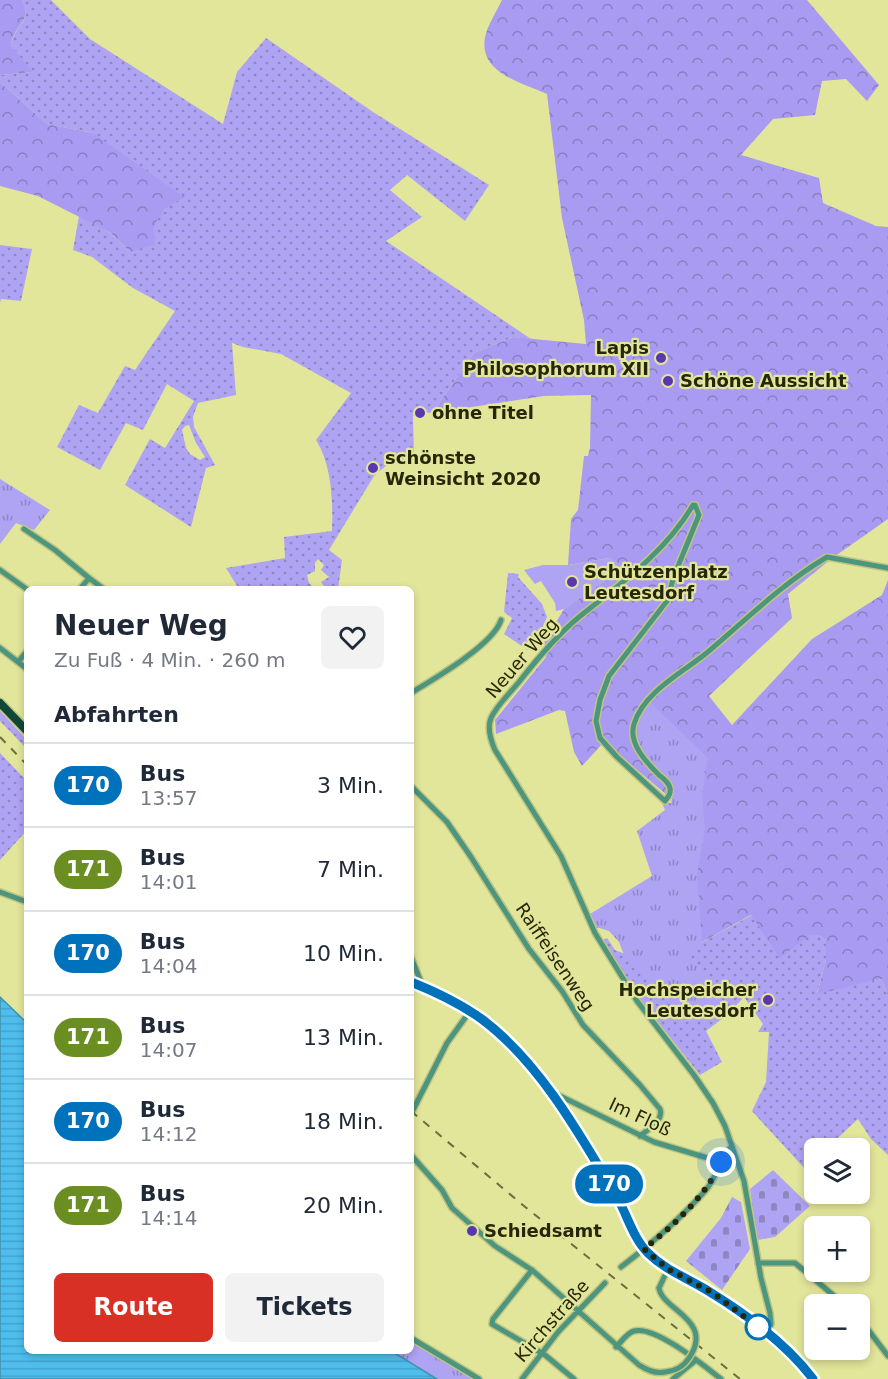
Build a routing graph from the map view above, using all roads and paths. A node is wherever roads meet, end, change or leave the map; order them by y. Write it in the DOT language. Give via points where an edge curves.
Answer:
graph roads {
  1 [pos="24,528"];
  2 [pos="888,568"];
  3 [pos="3,572"];
  4 [pos="89,579"];
  5 [pos="0,581"];
  6 [pos="83,586"];
  7 [pos="99,586"];
  8 [pos="24,587"];
  9 [pos="501,620"];
  10 [pos="0,648"];
  11 [pos="24,655"];
  12 [pos="18,662"];
  13 [pos="24,667"];
  14 [pos="414,691"];
  15 [pos="0,703"];
  16 [pos="24,728"];
  17 [pos="414,789"];
  18 [pos="0,892"];
  19 [pos="24,901"];
  20 [pos="414,964"];
  21 [pos="414,983"];
  22 [pos="423,987"];
  23 [pos="470,1011"];
  24 [pos="549,1091"];
  25 [pos="415,1108"];
  26 [pos="640,1136"];
  27 [pos="731,1147"];
  28 [pos="414,1158"];
  29 [pos="721,1162"];
  30 [pos="644,1249"];
  31 [pos="758,1263"];
  32 [pos="621,1267"];
  33 [pos="668,1269"];
  34 [pos="532,1270"];
  35 [pos="604,1283"];
  36 [pos="832,1294"];
  37 [pos="579,1310"];
  38 [pos="870,1332"];
  39 [pos="767,1333"];
  40 [pos="414,1340"];
  41 [pos="616,1347"];
  42 [pos="541,1353"];
  43 [pos="888,1356"];
  44 [pos="696,1360"];
  45 [pos="479,1379"];
  46 [pos="522,1379"];
  47 [pos="574,1379"];
  48 [pos="673,1379"];
  49 [pos="721,1379"];
  50 [pos="813,1379"];
  1 -- 4 [label="street"];
  2 -- 27 [label="street, Neuer Weg" via="827,557 776,591 660,689 640,710 632,731 635,746 668,784 670,790 665,801 600,738 596,721 609,676 667,601 699,515 693,504 632,577 557,638 491,718 490,736 495,750 561,856 595,933 637,1001 713,1103"];
  3 -- 5 [label="street"];
  3 -- 8 [label="street"];
  4 -- 6 [label="street"];
  4 -- 7 [label="street"];
  9 -- 14 [label="street" via="485,642"];
  10 -- 12 [label="street"];
  11 -- 12 [label="street"];
  12 -- 13 [label="street"];
  15 -- 16 [label="main road"];
  17 -- 26 [label="street, Raiffeisenweg" via="447,822 584,1026 660,1109 660,1118"];
  18 -- 19 [label="street"];
  20 -- 22 [label="street"];
  21 -- 22 [label="main road"];
  22 -- 23 [label="main road"];
  23 -- 24 [label="main road" via="513,1047"];
  23 -- 25 [label="street" via="447,1042"];
  24 -- 26 [label="street, Im Floß"];
  24 -- 30 [label="main road" via="599,1167"];
  26 -- 29 [label="street, Im Floß"];
  27 -- 29 [label="street"];
  27 -- 31 [label="street, Neuer Weg" via="744,1181"];
  28 -- 34 [label="street" via="452,1208 495,1246"];
  29 -- 30 [label="street" via="705,1191"];
  30 -- 32 [label="street"];
  30 -- 33 [label="main road"];
  31 -- 36 [label="street" via="795,1263"];
  31 -- 39 [label="street, Neuer Weg" via="770,1313"];
  33 -- 39 [label="main road" via="713,1293"];
  33 -- 41 [label="street, bridge" via="659,1288 663,1299 683,1314 694,1332 693,1348 685,1363 671,1371 654,1372"];
  34 -- 37 [label="street"];
  34 -- 42 [label="street" via="492,1324"];
  35 -- 37 [label="street, Kirchstraße"];
  37 -- 41 [label="street"];
  37 -- 42 [label="street, Kirchstraße"];
  38 -- 43 [label="street"];
  39 -- 50 [label="main road"];
  40 -- 45 [label="street"];
  41 -- 44 [label="street" via="629,1333 644,1330"];
  42 -- 46 [label="street, Kirchstraße"];
  42 -- 47 [label="street"];
  44 -- 48 [label="street"];
  44 -- 49 [label="street"];
}
